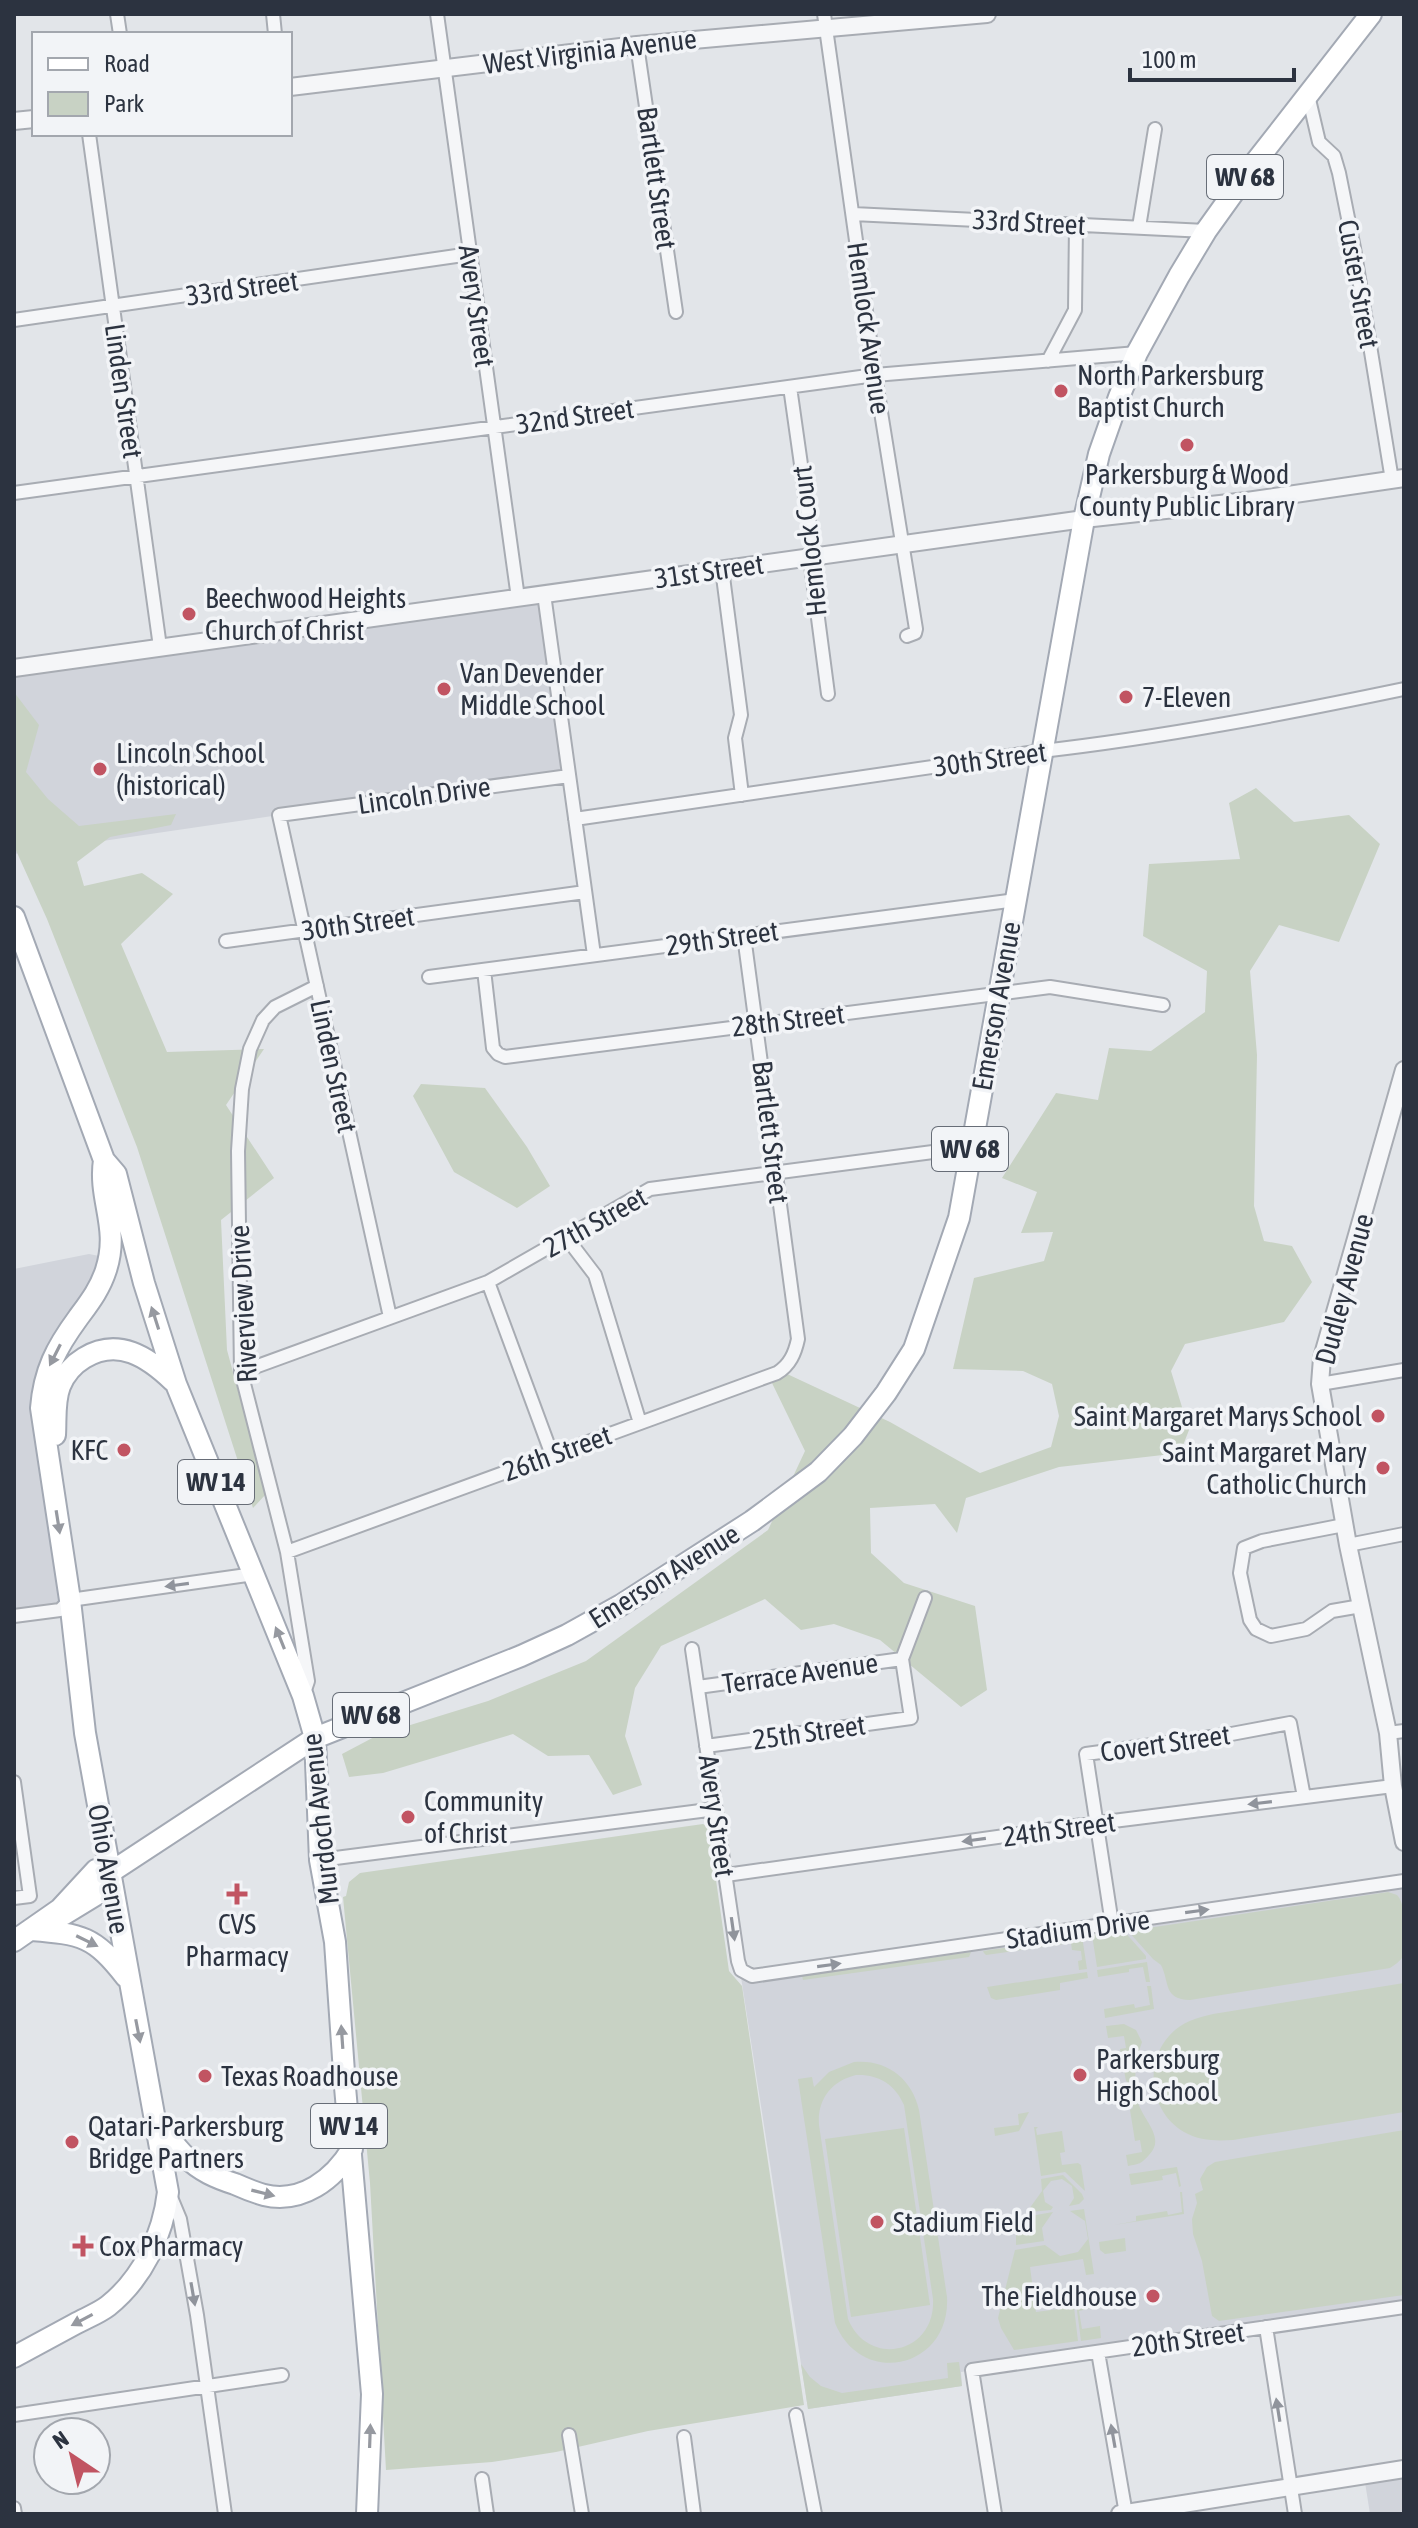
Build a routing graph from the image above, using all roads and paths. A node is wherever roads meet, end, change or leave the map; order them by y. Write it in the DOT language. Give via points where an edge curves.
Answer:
graph roads {
  1 [pos="437,14"];
  2 [pos="987,14"];
  3 [pos="1371,14"];
  4 [pos="825,20"];
  5 [pos="637,45"];
  6 [pos="444,68"];
  7 [pos="292,87"];
  8 [pos="1308,95"];
  9 [pos="1155,129"];
  10 [pos="89,136"];
  11 [pos="853,214"];
  12 [pos="1076,225"];
  13 [pos="1139,227"];
  14 [pos="1206,231"];
  15 [pos="470,254"];
  16 [pos="113,307"];
  17 [pos="676,312"];
  18 [pos="14,320"];
  19 [pos="1137,353"];
  20 [pos="1048,361"];
  21 [pos="875,375"];
  22 [pos="790,387"];
  23 [pos="494,427"];
  24 [pos="136,477"];
  25 [pos="1398,479"];
  26 [pos="14,493"];
  27 [pos="1084,519"];
  28 [pos="901,544"];
  29 [pos="814,556"];
  30 [pos="722,569"];
  31 [pos="544,594"];
  32 [pos="518,598"];
  33 [pos="907,636"];
  34 [pos="160,647"];
  35 [pos="14,668"];
  36 [pos="1404,689"];
  37 [pos="828,694"];
  38 [pos="1042,751"];
  39 [pos="569,776"];
  40 [pos="742,795"];
  41 [pos="279,815"];
  42 [pos="575,819"];
  43 [pos="585,892"];
  44 [pos="1016,900"];
  45 [pos="14,917"];
  46 [pos="304,931"];
  47 [pos="744,936"];
  48 [pos="19,940"];
  49 [pos="226,941"];
  50 [pos="594,955"];
  51 [pos="484,970"];
  52 [pos="429,977"];
  53 [pos="317,986"];
  54 [pos="999,994"];
  55 [pos="1163,1005"];
  56 [pos="758,1024"];
  57 [pos="1404,1070"];
  58 [pos="971,1147"];
  59 [pos="104,1160"];
  60 [pos="776,1172"];
  61 [pos="112,1236"];
  62 [pos="566,1237"];
  63 [pos="109,1258"];
  64 [pos="488,1282"];
  65 [pos="144,1283"];
  66 [pos="390,1317"];
  67 [pos="797,1328"];
  68 [pos="1404,1370"];
  69 [pos="241,1372"];
  70 [pos="176,1384"];
  71 [pos="1320,1384"];
  72 [pos="640,1423"];
  73 [pos="552,1455"];
  74 [pos="47,1458"];
  75 [pos="1344,1525"];
  76 [pos="1404,1534"];
  77 [pos="1348,1545"];
  78 [pos="287,1552"];
  79 [pos="254,1574"];
  80 [pos="925,1598"];
  81 [pos="78,1599"];
  82 [pos="1361,1606"];
  83 [pos="14,1616"];
  84 [pos="692,1649"];
  85 [pos="902,1659"];
  86 [pos="698,1687"];
  87 [pos="303,1696"];
  88 [pos="1396,1732"];
  89 [pos="315,1738"];
  90 [pos="706,1746"];
  91 [pos="14,1782"];
  92 [pos="1393,1786"];
  93 [pos="1304,1797"];
  94 [pos="716,1809"];
  95 [pos="1097,1823"];
  96 [pos="1404,1842"];
  97 [pos="320,1860"];
  98 [pos="111,1872"];
  99 [pos="726,1875"];
  100 [pos="1404,1881"];
  101 [pos="14,1898"];
  102 [pos="1112,1924"];
  103 [pos="23,1935"];
  104 [pos="752,1976"];
  105 [pos="128,1980"];
  106 [pos="156,2119"];
  107 [pos="352,2149"];
  108 [pos="168,2192"];
  109 [pos="1404,2307"];
  110 [pos="1266,2327"];
  111 [pos="1098,2352"];
  112 [pos="14,2357"];
  113 [pos="282,2375"];
  114 [pos="207,2386"];
  115 [pos="14,2415"];
  116 [pos="796,2415"];
  117 [pos="569,2435"];
  118 [pos="684,2437"];
  119 [pos="1404,2469"];
  120 [pos="482,2479"];
  121 [pos="1291,2487"];
  122 [pos="225,2514"];
  123 [pos="367,2514"];
  124 [pos="487,2514"];
  125 [pos="582,2514"];
  126 [pos="694,2514"];
  127 [pos="815,2514"];
  128 [pos="995,2514"];
  129 [pos="1120,2514"];
  130 [pos="1126,2514"];
  131 [pos="1295,2514"];
  1 -- 6 [label="street, Avery Street"];
  2 -- 4 [label="street, West Virginia Avenue"];
  3 -- 8 [label="main road, Emerson Avenue / WV 68"];
  4 -- 5 [label="street, West Virginia Avenue"];
  4 -- 11 [label="street, Hemlock Avenue"];
  5 -- 6 [label="street, West Virginia Avenue"];
  5 -- 17 [label="street, Bartlett Street"];
  6 -- 7 [label="street, West Virginia Avenue"];
  6 -- 15 [label="street, Avery Street"];
  8 -- 14 [label="main road, Emerson Avenue / WV 68"];
  8 -- 25 [label="street, Custer Street" via="1319,142 1334,156 1339,175"];
  9 -- 13 [label="street"];
  10 -- 16 [label="street, Linden Street"];
  11 -- 12 [label="street, 33rd Street"];
  11 -- 21 [label="street, Hemlock Avenue"];
  12 -- 13 [label="street, 33rd Street"];
  12 -- 20 [label="street" via="1075,310"];
  13 -- 14 [label="street, 33rd Street"];
  14 -- 19 [label="main road, Emerson Avenue / WV 68"];
  15 -- 16 [label="street, 33rd Street"];
  15 -- 23 [label="street, Avery Street"];
  16 -- 18 [label="street, 33rd Street"];
  16 -- 24 [label="street, Linden Street"];
  19 -- 20 [label="street, 32nd Street"];
  19 -- 27 [label="main road, Emerson Avenue / WV 68" via="1099,454"];
  20 -- 21 [label="street, 32nd Street"];
  21 -- 22 [label="street, 32nd Street"];
  21 -- 28 [label="street, Hemlock Avenue"];
  22 -- 23 [label="street, 32nd Street"];
  22 -- 29 [label="street, Hemlock Court"];
  23 -- 24 [label="street, 32nd Street"];
  23 -- 32 [label="street, Avery Street"];
  24 -- 26 [label="street, 32nd Street"];
  24 -- 34 [label="street, Linden Street"];
  25 -- 27 [label="street, 31st Street"];
  27 -- 28 [label="street, 31st Street"];
  27 -- 38 [label="main road, Emerson Avenue / WV 68"];
  28 -- 29 [label="street, 31st Street"];
  28 -- 33 [label="street, Hemlock Avenue" via="916,629"];
  29 -- 30 [label="street, 31st Street"];
  29 -- 37 [label="street, Hemlock Court"];
  30 -- 31 [label="street, 31st Street"];
  30 -- 40 [label="street" via="741,715 735,738"];
  31 -- 32 [label="street, 31st Street"];
  31 -- 39 [label="street"];
  32 -- 34 [label="street, 31st Street"];
  34 -- 35 [label="street, 31st Street"];
  36 -- 38 [label="street, 30th Street" via="1261,719"];
  38 -- 40 [label="street, 30th Street"];
  38 -- 44 [label="main road, Emerson Avenue / WV 68"];
  39 -- 41 [label="street, Lincoln Drive"];
  39 -- 42 [label="street"];
  40 -- 42 [label="street, 30th Street"];
  41 -- 46 [label="street, Linden Street"];
  42 -- 43 [label="street"];
  43 -- 46 [label="street, 30th Street"];
  43 -- 50 [label="street"];
  44 -- 47 [label="street, 29th Street"];
  44 -- 54 [label="main road, Emerson Avenue / WV 68"];
  45 -- 48 [label="main road, Murdoch Avenue / WV 14"];
  46 -- 49 [label="street, 30th Street"];
  46 -- 53 [label="street, Linden Street"];
  47 -- 50 [label="street, 29th Street"];
  47 -- 56 [label="street, Bartlett Street"];
  48 -- 59 [label="main road, Murdoch Avenue / WV 14"];
  50 -- 51 [label="street, 29th Street"];
  51 -- 52 [label="street, 29th Street"];
  51 -- 56 [label="street, 28th Street" via="493,1048 505,1057"];
  53 -- 66 [label="street, Linden Street"];
  53 -- 69 [label="street, Riverview Drive" via="275,1007 250,1049 238,1151"];
  54 -- 55 [label="street, 28th Street" via="1050,987"];
  54 -- 56 [label="street, 28th Street"];
  54 -- 58 [label="main road, Emerson Avenue / WV 68"];
  56 -- 60 [label="street, Bartlett Street"];
  57 -- 71 [label="street, Dudley Avenue" via="1322,1358"];
  58 -- 60 [label="street, 27th Street"];
  58 -- 89 [label="main road, Emerson Avenue / WV 68" via="959,1218 914,1349 853,1436 818,1472 684,1566 567,1635"];
  59 -- 61 [label="main road, Murdoch Avenue / WV 14" via="101,1179"];
  59 -- 65 [label="main road, Murdoch Avenue / WV 14" via="116,1174"];
  60 -- 62 [label="street, 27th Street" via="650,1189"];
  60 -- 67 [label="street, Bartlett Street"];
  61 -- 63 [label="main road, Ohio Avenue / WV 14"];
  62 -- 64 [label="street, 27th Street"];
  62 -- 72 [label="street" via="595,1275"];
  63 -- 65 [label="main road" via="130,1267"];
  63 -- 74 [label="main road, Ohio Avenue / WV 14, one-way" via="100,1287 62,1341 43,1384"];
  64 -- 66 [label="street, 27th Street"];
  64 -- 73 [label="street"];
  70 -- 65 [label="main road, Murdoch Avenue / WV 14, one-way"];
  66 -- 69 [label="street, 27th Street"];
  67 -- 72 [label="street, 26th Street" via="794,1354 777,1373"];
  68 -- 71 [label="street"];
  69 -- 78 [label="street, Riverview Drive"];
  70 -- 74 [label="main road" via="153,1363 126,1350 87,1356 75,1364 60,1388"];
  70 -- 79 [label="main road, Murdoch Avenue / WV 14"];
  71 -- 75 [label="street, Dudley Avenue"];
  72 -- 73 [label="street, 26th Street"];
  73 -- 78 [label="street, 26th Street"];
  74 -- 81 [label="main road, Ohio Avenue / WV 14, one-way"];
  75 -- 77 [label="street, Dudley Avenue"];
  75 -- 82 [label="street" via="1244,1548 1242,1585 1250,1620 1271,1636 1306,1629 1332,1611"];
  76 -- 77 [label="street"];
  77 -- 82 [label="street, Dudley Avenue"];
  78 -- 87 [label="street, Riverview Drive" via="308,1681"];
  79 -- 81 [label="street, one-way"];
  87 -- 79 [label="main road, Murdoch Avenue / WV 14, one-way"];
  80 -- 85 [label="street"];
  81 -- 83 [label="street" via="60,1610"];
  81 -- 98 [label="main road, Ohio Avenue / WV 14" via="85,1733"];
  82 -- 88 [label="street, Dudley Avenue"];
  84 -- 86 [label="street, Avery Street"];
  85 -- 86 [label="street, Terrace Avenue"];
  85 -- 90 [label="street, 25th Street" via="911,1718"];
  86 -- 90 [label="street, Avery Street"];
  87 -- 89 [label="main road, Murdoch Avenue / WV 14"];
  88 -- 92 [label="street, Dudley Avenue"];
  89 -- 97 [label="main road, Murdoch Avenue / WV 14"];
  89 -- 98 [label="main road, WV 68"];
  90 -- 94 [label="street, Avery Street"];
  91 -- 101 [label="street" via="30,1896"];
  92 -- 93 [label="street, 24th Street"];
  92 -- 96 [label="street, Dudley Avenue"];
  93 -- 95 [label="street, 24th Street, one-way"];
  93 -- 95 [label="street, Covert Street" via="1290,1723 1086,1754"];
  94 -- 97 [label="street"];
  94 -- 99 [label="street, Avery Street"];
  95 -- 99 [label="street, 24th Street, one-way"];
  95 -- 102 [label="street, Covert Street"];
  107 -- 97 [label="main road, Murdoch Avenue / WV 14, one-way" via="335,1942"];
  98 -- 103 [label="main road" via="104,1890"];
  98 -- 105 [label="main road, Ohio Avenue / WV 14"];
  99 -- 104 [label="street, Avery Street, one-way" via="738,1961"];
  102 -- 100 [label="street, Stadium Drive, one-way"];
  104 -- 102 [label="street, Stadium Drive, one-way"];
  103 -- 105 [label="main road, one-way" via="64,1933 88,1940 110,1956"];
  105 -- 106 [label="main road, Ohio Avenue / WV 14, one-way"];
  106 -- 107 [label="main road, one-way" via="201,2169 266,2195 294,2194 321,2184"];
  106 -- 108 [label="main road, Ohio Avenue / WV 14"];
  123 -- 107 [label="main road, Murdoch Avenue / WV 14, one-way" via="372,2394"];
  108 -- 112 [label="main road, WV 14, one-way" via="154,2245 124,2291 106,2308"];
  108 -- 114 [label="street, Ohio Avenue, one-way" via="180,2219"];
  109 -- 110 [label="street, 20th Street"];
  110 -- 111 [label="street, 20th Street"];
  121 -- 110 [label="street, one-way"];
  111 -- 128 [label="street, 20th Street" via="972,2370"];
  130 -- 111 [label="street, one-way"];
  113 -- 114 [label="street"];
  114 -- 115 [label="street"];
  114 -- 122 [label="street, Ohio Avenue"];
  116 -- 127 [label="street"];
  117 -- 125 [label="street"];
  118 -- 126 [label="street"];
  119 -- 121 [label="street"];
  120 -- 124 [label="street"];
  121 -- 130 [label="street"];
  121 -- 131 [label="street"];
  129 -- 130 [label="street"];
}
